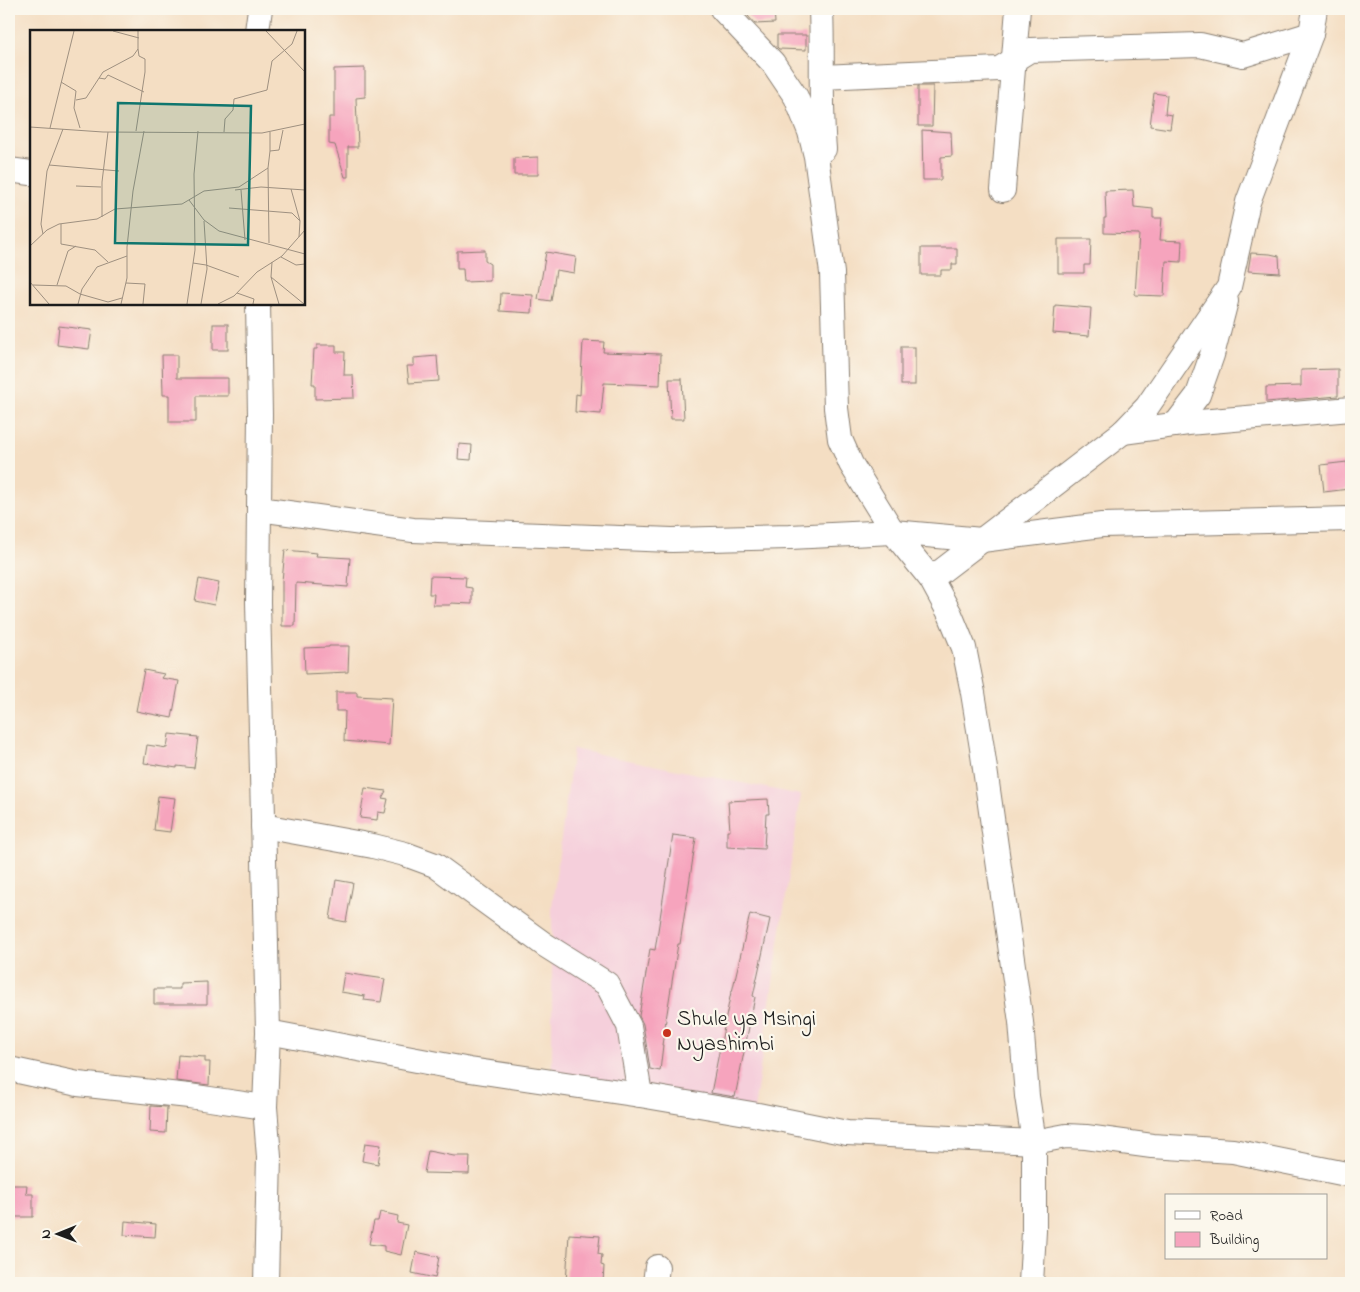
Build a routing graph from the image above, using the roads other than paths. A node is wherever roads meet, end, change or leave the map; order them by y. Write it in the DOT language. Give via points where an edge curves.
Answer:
graph roads {
  1 [pos="260,9"];
  2 [pos="722,9"];
  3 [pos="821,9"];
  4 [pos="1018,9"];
  5 [pos="1315,9"];
  6 [pos="258,30"];
  7 [pos="1311,34"];
  8 [pos="1014,60"];
  9 [pos="822,77"];
  10 [pos="824,153"];
  11 [pos="9,170"];
  12 [pos="30,173"];
  13 [pos="1003,190"];
  14 [pos="1229,287"];
  15 [pos="258,305"];
  16 [pos="1351,409"];
  17 [pos="1175,425"];
  18 [pos="1123,432"];
  19 [pos="259,509"];
  20 [pos="1351,519"];
  21 [pos="893,532"];
  22 [pos="982,540"];
  23 [pos="931,579"];
  24 [pos="263,826"];
  25 [pos="268,1032"];
  26 [pos="9,1069"];
  27 [pos="640,1095"];
  28 [pos="265,1107"];
  29 [pos="1034,1142"];
  30 [pos="1351,1175"];
  31 [pos="266,1283"];
  32 [pos="1031,1283"];
  1 -- 6 [label="street"];
  2 -- 21 [label="street" via="773,63 796,97 810,132 832,273 836,408 840,439 851,464"];
  3 -- 9 [label="street"];
  4 -- 8 [label="street"];
  5 -- 7 [label="street"];
  7 -- 8 [label="street" via="1243,55 1200,44 1030,50"];
  7 -- 14 [label="street" via="1248,202"];
  8 -- 9 [label="street" via="999,68"];
  8 -- 13 [label="street"];
  9 -- 10 [label="street"];
  11 -- 12 [label="street"];
  14 -- 17 [label="street" via="1198,395"];
  14 -- 18 [label="street" via="1147,407"];
  15 -- 19 [label="street"];
  16 -- 17 [label="street"];
  17 -- 18 [label="street"];
  18 -- 22 [label="street"];
  19 -- 21 [label="street" via="413,530 672,540"];
  19 -- 24 [label="street"];
  20 -- 22 [label="street" via="1102,525"];
  21 -- 22 [label="street"];
  21 -- 23 [label="street"];
  22 -- 23 [label="street"];
  23 -- 29 [label="street" via="964,648 973,693 1022,1022"];
  24 -- 25 [label="street"];
  24 -- 27 [label="street" via="373,846 435,865 545,945 607,984 629,1026"];
  25 -- 27 [label="street" via="470,1070"];
  25 -- 28 [label="street"];
  26 -- 28 [label="street" via="78,1084"];
  27 -- 29 [label="street" via="848,1132"];
  28 -- 31 [label="street" via="269,1158"];
  29 -- 30 [label="street" via="1066,1136 1233,1151"];
  29 -- 32 [label="street"];
}
